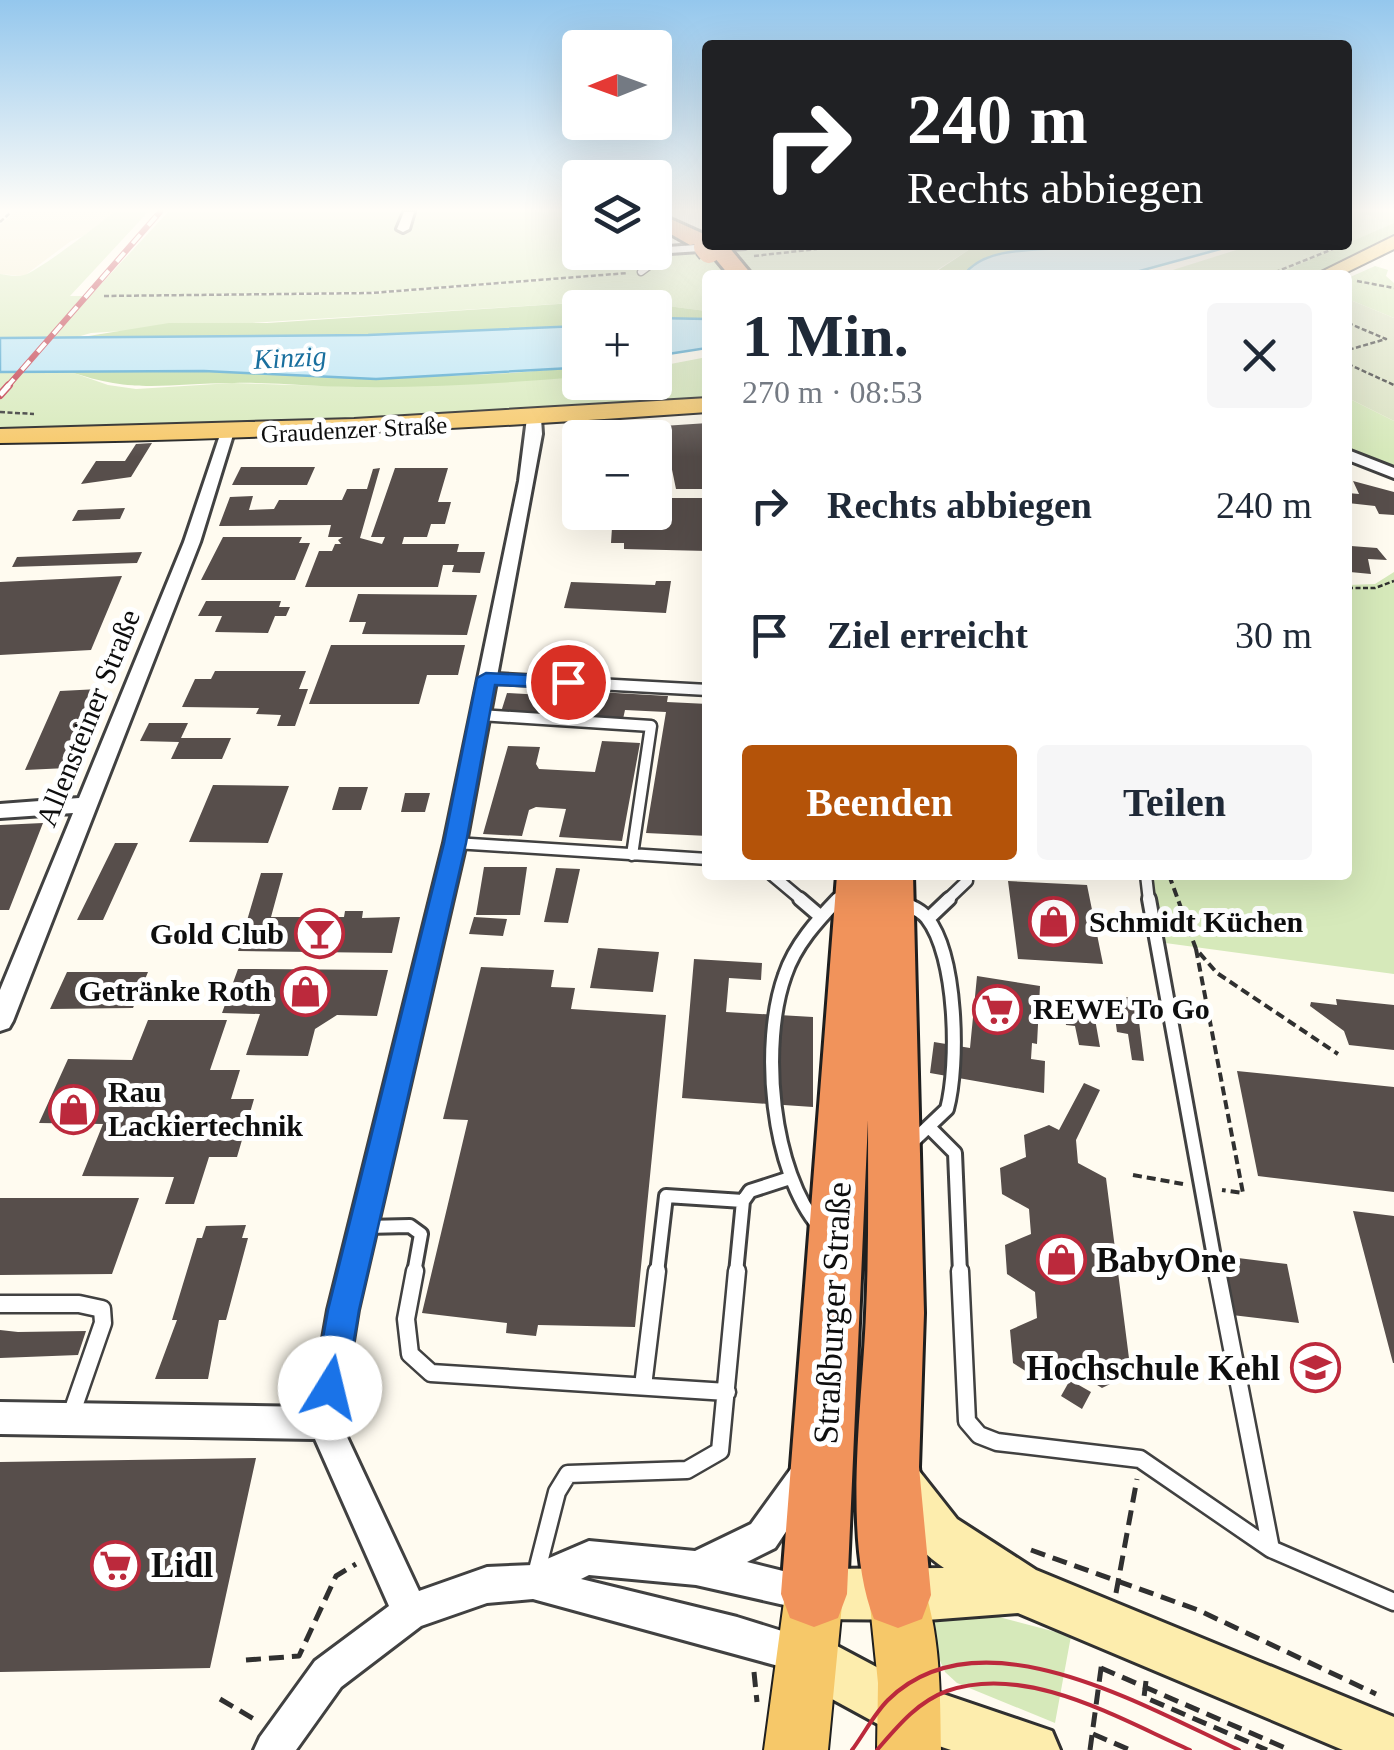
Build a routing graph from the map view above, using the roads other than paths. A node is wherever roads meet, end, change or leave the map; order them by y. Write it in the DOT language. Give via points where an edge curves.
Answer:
graph roads {
  1 [pos="702,405"];
  2 [pos="534,418"];
  3 [pos="226,435"];
  4 [pos="0,436"];
  5 [pos="1352,457"];
  6 [pos="1394,473"];
  7 [pos="486,678"];
  8 [pos="702,690"];
  9 [pos="480,715"];
  10 [pos="84,805"];
  11 [pos="0,811"];
  12 [pos="455,843"];
  13 [pos="632,854"];
  14 [pos="702,859"];
  15 [pos="778,880"];
  16 [pos="966,880"];
  17 [pos="1147,880"];
  18 [pos="886,890"];
  19 [pos="821,917"];
  20 [pos="0,1021"];
  21 [pos="912,1141"];
  22 [pos="788,1179"];
  23 [pos="743,1201"];
  24 [pos="364,1227"];
  25 [pos="836,1237"];
  26 [pos="0,1304"];
  27 [pos="644,1386"];
  28 [pos="727,1392"];
  29 [pos="0,1418"];
  30 [pos="69,1419"];
  31 [pos="324,1424"];
  32 [pos="824,1452"];
  33 [pos="888,1467"];
  34 [pos="1271,1549"];
  35 [pos="1017,1566"];
  36 [pos="696,1568"];
  37 [pos="534,1582"];
  38 [pos="814,1594"];
  39 [pos="898,1595"];
  40 [pos="1394,1602"];
  41 [pos="410,1612"];
  42 [pos="807,1656"];
  43 [pos="910,1730"];
  44 [pos="277,1742"];
  45 [pos="1394,1744"];
  46 [pos="796,1750"];
  47 [pos="1032,1750"];
  1 -- 2 [label="main road, Graudenzer Straße"];
  2 -- 3 [label="main road, Graudenzer Straße"];
  2 -- 7 [label="street"];
  3 -- 4 [label="main road, Graudenzer Straße"];
  3 -- 10 [label="street, Allensteiner Straße" via="192,542"];
  5 -- 6 [label="street"];
  7 -- 8 [label="lane"];
  7 -- 9 [label="street"];
  9 -- 12 [label="street"];
  9 -- 13 [label="lane" via="652,726"];
  10 -- 11 [label="street"];
  10 -- 20 [label="street, Allensteiner Straße"];
  12 -- 13 [label="lane"];
  12 -- 24 [label="street"];
  13 -- 14 [label="lane"];
  15 -- 19 [label="lane"];
  16 -- 18 [label="lane"];
  17 -- 34 [label="lane"];
  18 -- 19 [label="lane"];
  18 -- 21 [label="highway, Straßburger Straße"];
  18 -- 25 [label="highway, Straßburger Straße"];
  19 -- 22 [label="lane" via="786,970 777,998 776,1124"];
  21 -- 33 [label="highway, Straßburger Straße"];
  21 -- 34 [label="lane" via="955,1153 967,1420 980,1435 1140,1460"];
  22 -- 23 [label="lane" via="750,1191"];
  22 -- 25 [label="lane" via="814,1225"];
  23 -- 27 [label="lane" via="666,1196"];
  23 -- 28 [label="lane"];
  24 -- 27 [label="lane" via="410,1226 422,1234 406,1319 410,1354 431,1373"];
  24 -- 31 [label="street"];
  25 -- 32 [label="highway, Straßburger Straße"];
  26 -- 30 [label="lane" via="102,1308 103,1323"];
  27 -- 28 [label="lane"];
  28 -- 37 [label="lane" via="720,1451 707,1466 688,1473 568,1474 557,1492"];
  29 -- 30 [label="street"];
  30 -- 31 [label="street"];
  31 -- 41 [label="street"];
  32 -- 36 [label="street" via="762,1536"];
  32 -- 38 [label="highway, Straßburger Straße"];
  33 -- 35 [label="street" via="940,1536"];
  33 -- 39 [label="highway, Straßburger Straße"];
  34 -- 40 [label="lane"];
  35 -- 39 [label="street"];
  35 -- 45 [label="street"];
  36 -- 37 [label="street" via="590,1558"];
  36 -- 38 [label="street"];
  37 -- 41 [label="street" via="488,1585"];
  37 -- 42 [label="street" via="601,1605 726,1628"];
  38 -- 39 [label="street"];
  38 -- 42 [label="main road, Straßburger Straße"];
  39 -- 43 [label="main road, Straßburger Straße"];
  41 -- 44 [label="street" via="328,1674"];
  42 -- 43 [label="street" via="887,1702"];
  42 -- 46 [label="main road, Straßburger Straße"];
  43 -- 47 [label="street"];
}
